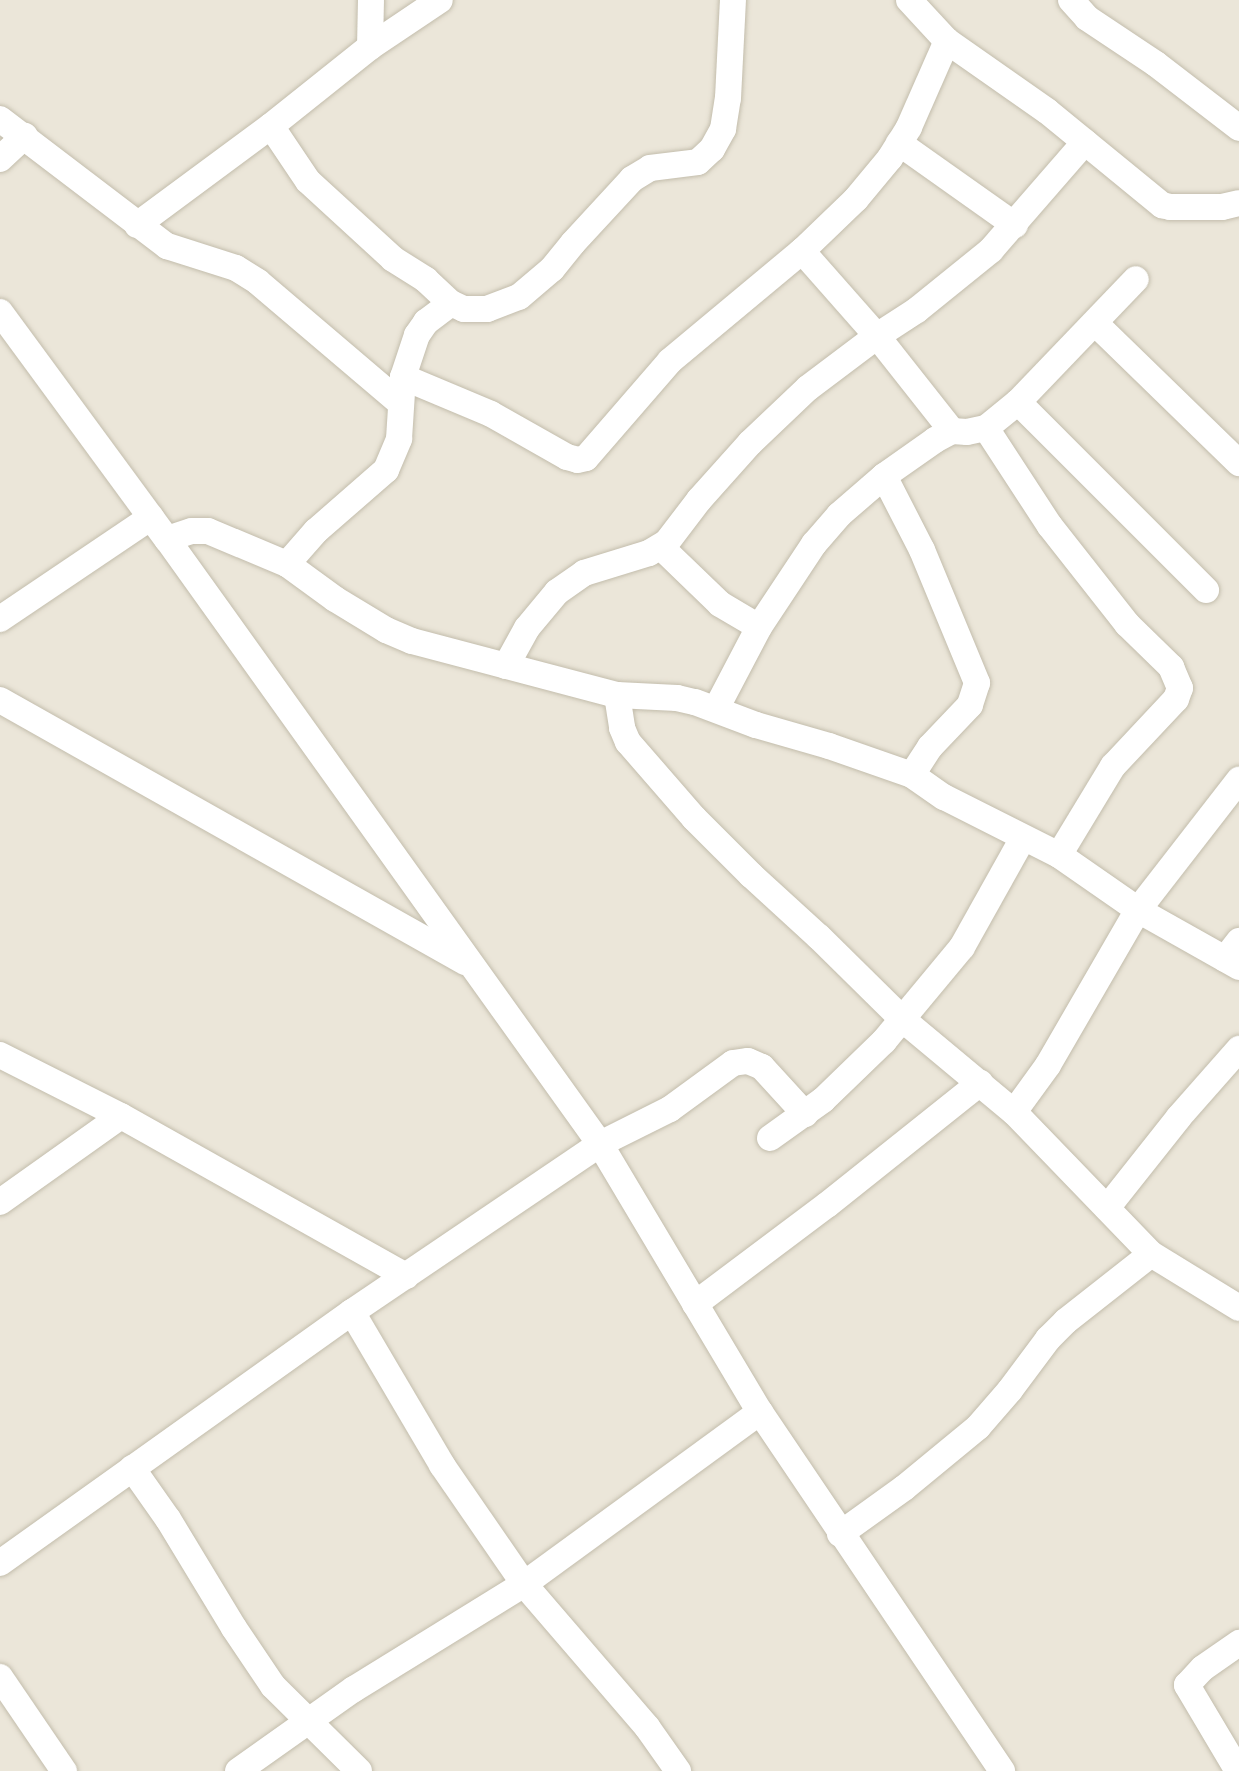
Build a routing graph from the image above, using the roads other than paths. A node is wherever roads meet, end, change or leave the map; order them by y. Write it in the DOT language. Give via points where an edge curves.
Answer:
graph roads {
  1 [pos="371,0"];
  2 [pos="440,0"];
  3 [pos="733,0"];
  4 [pos="1071,0"];
  5 [pos="920,4"];
  6 [pos="947,41"];
  7 [pos="370,47"];
  8 [pos="0,119"];
  9 [pos="271,126"];
  10 [pos="1239,128"];
  11 [pos="25,136"];
  12 [pos="1085,142"];
  13 [pos="899,143"];
  14 [pos="0,159"];
  15 [pos="1239,202"];
  16 [pos="137,225"];
  17 [pos="1015,225"];
  18 [pos="802,251"];
  19 [pos="1136,279"];
  20 [pos="451,303"];
  21 [pos="0,312"];
  22 [pos="1095,323"];
  23 [pos="877,336"];
  24 [pos="403,377"];
  25 [pos="1018,402"];
  26 [pos="400,403"];
  27 [pos="986,428"];
  28 [pos="952,432"];
  29 [pos="1239,463"];
  30 [pos="884,476"];
  31 [pos="151,517"];
  32 [pos="167,539"];
  33 [pos="661,547"];
  34 [pos="287,564"];
  35 [pos="1206,590"];
  36 [pos="0,619"];
  37 [pos="759,627"];
  38 [pos="506,666"];
  39 [pos="617,695"];
  40 [pos="0,700"];
  41 [pos="716,709"];
  42 [pos="912,775"];
  43 [pos="1239,780"];
  44 [pos="1023,838"];
  45 [pos="1059,855"];
  46 [pos="1138,909"];
  47 [pos="1234,956"];
  48 [pos="473,966"];
  49 [pos="901,1018"];
  50 [pos="1239,1049"];
  51 [pos="0,1054"];
  52 [pos="980,1083"];
  53 [pos="1014,1112"];
  54 [pos="805,1114"];
  55 [pos="121,1116"];
  56 [pos="770,1138"];
  57 [pos="600,1144"];
  58 [pos="0,1202"];
  59 [pos="1107,1208"];
  60 [pos="1151,1254"];
  61 [pos="406,1276"];
  62 [pos="695,1304"];
  63 [pos="1239,1307"];
  64 [pos="352,1312"];
  65 [pos="760,1412"];
  66 [pos="132,1468"];
  67 [pos="840,1534"];
  68 [pos="0,1563"];
  69 [pos="524,1584"];
  70 [pos="1239,1643"];
  71 [pos="0,1677"];
  72 [pos="311,1720"];
  73 [pos="64,1771"];
  74 [pos="238,1771"];
  75 [pos="359,1771"];
  76 [pos="678,1771"];
  77 [pos="1002,1771"];
  78 [pos="1238,1771"];
  1 -- 7 [label="street"];
  2 -- 7 [label="street"];
  3 -- 20 [label="street" via="724,118 718,140 708,154 698,162 650,168 632,179 552,269 519,297 487,309 464,309"];
  4 -- 10 [label="street" via="1087,18 1156,64"];
  5 -- 6 [label="street"];
  6 -- 12 [label="street"];
  6 -- 13 [label="street"];
  7 -- 9 [label="street"];
  8 -- 11 [label="street"];
  9 -- 16 [label="street"];
  9 -- 20 [label="street" via="308,181 393,259 426,280"];
  11 -- 14 [label="street"];
  11 -- 16 [label="street"];
  12 -- 15 [label="street" via="1162,204 1222,207"];
  12 -- 17 [label="street"];
  13 -- 17 [label="street"];
  13 -- 18 [label="street" via="856,199"];
  16 -- 26 [label="street" via="167,246 236,268 258,282"];
  17 -- 23 [label="street" via="992,250 918,310"];
  18 -- 23 [label="street"];
  18 -- 24 [label="street" via="670,361 582,459 567,457 491,414"];
  19 -- 22 [label="street"];
  20 -- 24 [label="street" via="420,330"];
  21 -- 31 [label="street"];
  22 -- 25 [label="street"];
  22 -- 29 [label="street"];
  23 -- 28 [label="street"];
  23 -- 33 [label="street" via="808,388 750,443"];
  24 -- 26 [label="street"];
  25 -- 27 [label="street"];
  25 -- 35 [label="street"];
  26 -- 34 [label="street" via="399,439 386,470 316,531"];
  27 -- 28 [label="street"];
  27 -- 45 [label="street" via="1050,526 1127,624 1171,667 1180,688 1176,699 1113,766"];
  28 -- 30 [label="street"];
  30 -- 37 [label="street" via="860,495 814,544"];
  30 -- 42 [label="street" via="922,550 977,683 970,705 935,740"];
  31 -- 32 [label="street"];
  31 -- 36 [label="street"];
  32 -- 34 [label="street" via="192,531 208,531"];
  32 -- 48 [label="street"];
  33 -- 37 [label="street" via="720,604"];
  33 -- 38 [label="street" via="584,573 567,583 527,628"];
  34 -- 38 [label="street" via="386,630 435,649"];
  37 -- 41 [label="street"];
  38 -- 39 [label="street"];
  39 -- 41 [label="street" via="677,698"];
  39 -- 49 [label="street" via="628,742 679,801"];
  40 -- 48 [label="street"];
  41 -- 42 [label="street"];
  42 -- 44 [label="street"];
  43 -- 46 [label="street"];
  44 -- 45 [label="street"];
  44 -- 49 [label="street" via="962,947"];
  45 -- 46 [label="street"];
  46 -- 47 [label="street"];
  46 -- 53 [label="street" via="1048,1065"];
  48 -- 57 [label="street"];
  49 -- 52 [label="street"];
  49 -- 54 [label="street" via="857,1068"];
  50 -- 59 [label="street"];
  51 -- 55 [label="street"];
  52 -- 53 [label="street"];
  52 -- 62 [label="street"];
  53 -- 59 [label="street"];
  54 -- 56 [label="street"];
  54 -- 57 [label="street" via="762,1067 748,1061 734,1063 670,1109"];
  55 -- 58 [label="street"];
  55 -- 61 [label="street"];
  57 -- 61 [label="street"];
  57 -- 62 [label="street"];
  59 -- 60 [label="street"];
  60 -- 63 [label="street"];
  60 -- 67 [label="street" via="1066,1321 978,1426 904,1488"];
  61 -- 64 [label="street"];
  62 -- 65 [label="street"];
  64 -- 66 [label="street"];
  64 -- 69 [label="street" via="442,1465"];
  65 -- 67 [label="street"];
  65 -- 69 [label="street"];
  66 -- 68 [label="street"];
  66 -- 72 [label="street" via="273,1686"];
  67 -- 77 [label="street"];
  69 -- 72 [label="street"];
  69 -- 76 [label="street" via="647,1727"];
  70 -- 78 [label="street" via="1187,1684"];
  71 -- 73 [label="street"];
  72 -- 74 [label="street"];
  72 -- 75 [label="street"];
}
